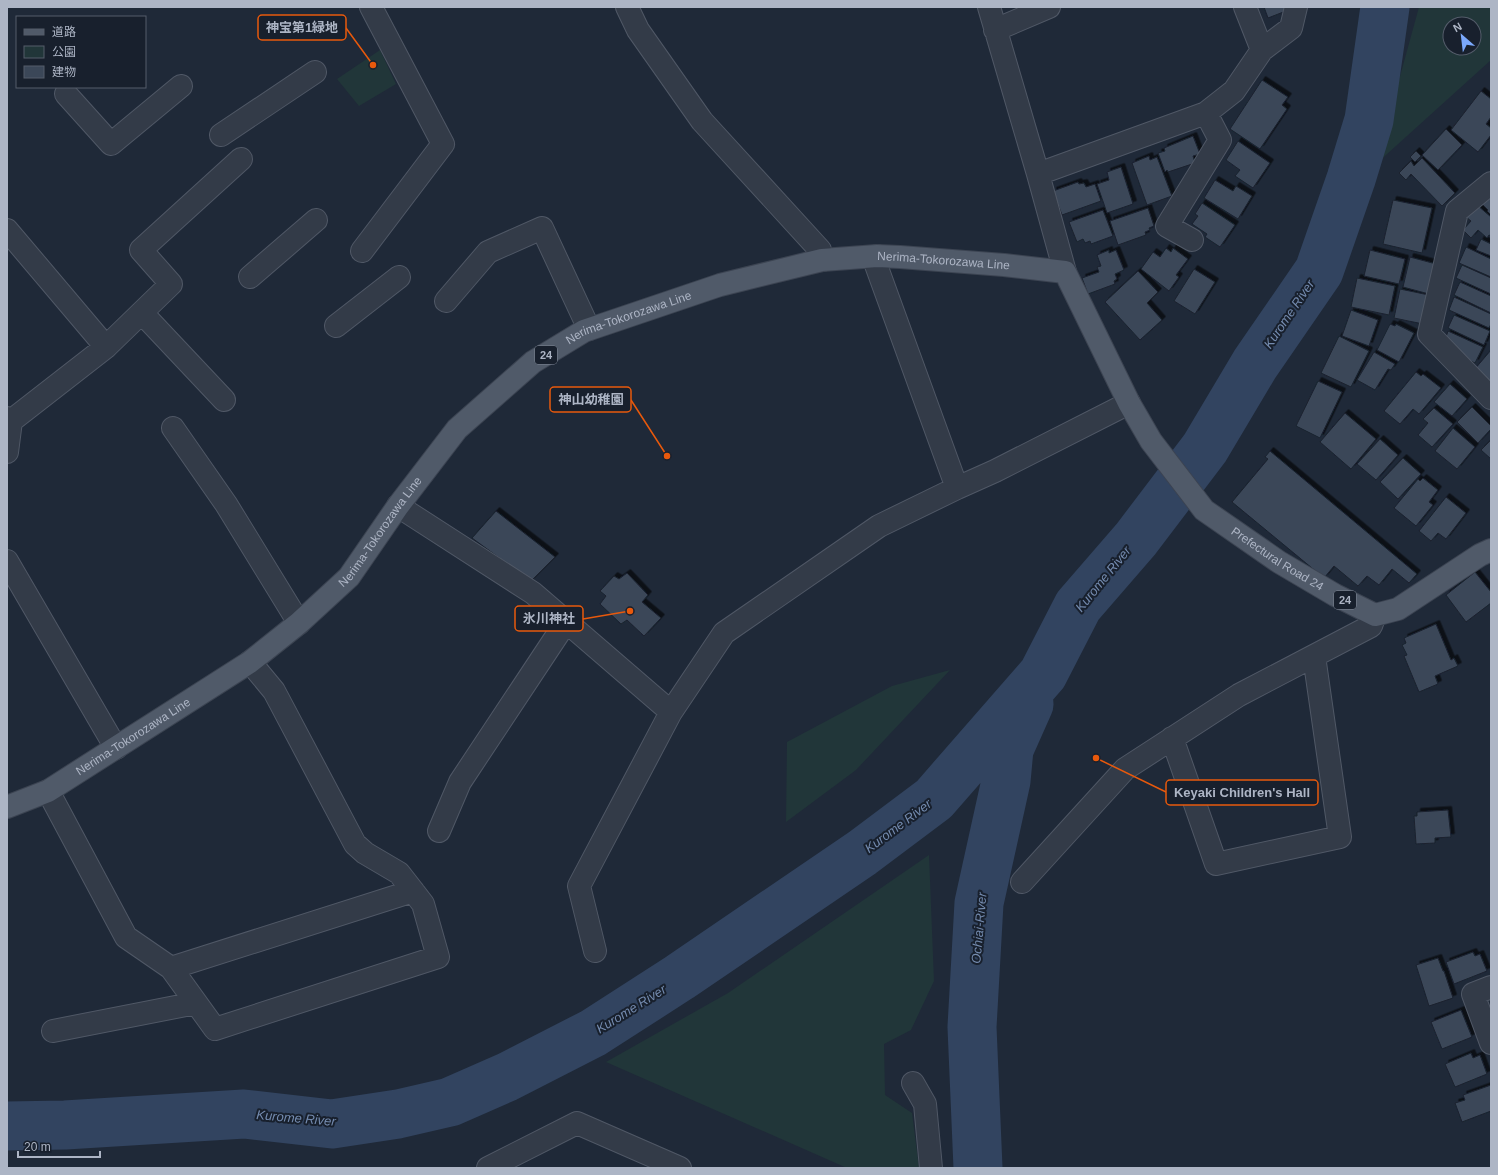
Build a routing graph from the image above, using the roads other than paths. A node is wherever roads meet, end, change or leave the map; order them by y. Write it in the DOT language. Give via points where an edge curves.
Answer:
graph roads {
  1 [pos="371,7"];
  2 [pos="627,7"];
  3 [pos="989,7"];
  4 [pos="1048,7"];
  5 [pos="1246,7"];
  6 [pos="1296,7"];
  7 [pos="995,30"];
  8 [pos="1262,50"];
  9 [pos="315,72"];
  10 [pos="181,86"];
  11 [pos="66,94"];
  12 [pos="1206,113"];
  13 [pos="221,135"];
  14 [pos="241,159"];
  15 [pos="1038,174"];
  16 [pos="1491,183"];
  17 [pos="316,220"];
  18 [pos="7,230"];
  19 [pos="1192,240"];
  20 [pos="362,251"];
  21 [pos="877,256"];
  22 [pos="822,260"];
  23 [pos="1065,272"];
  24 [pos="250,277"];
  25 [pos="399,277"];
  26 [pos="446,301"];
  27 [pos="142,313"];
  28 [pos="336,326"];
  29 [pos="589,329"];
  30 [pos="106,347"];
  31 [pos="1491,398"];
  32 [pos="224,400"];
  33 [pos="1129,403"];
  34 [pos="9,419"];
  35 [pos="174,428"];
  36 [pos="7,452"];
  37 [pos="957,488"];
  38 [pos="398,506"];
  39 [pos="1491,550"];
  40 [pos="7,561"];
  41 [pos="1375,615"];
  42 [pos="566,622"];
  43 [pos="299,624"];
  44 [pos="1314,656"];
  45 [pos="250,662"];
  46 [pos="671,712"];
  47 [pos="1172,738"];
  48 [pos="116,748"];
  49 [pos="48,791"];
  50 [pos="7,807"];
  51 [pos="439,831"];
  52 [pos="1022,882"];
  53 [pos="413,891"];
  54 [pos="595,951"];
  55 [pos="171,968"];
  56 [pos="1491,987"];
  57 [pos="196,1003"];
  58 [pos="53,1032"];
  59 [pos="1491,1043"];
  60 [pos="912,1083"];
  61 [pos="488,1168"];
  62 [pos="680,1168"];
  63 [pos="931,1168"];
  1 -- 20 [label="street" via="443,144"];
  2 -- 22 [label="street" via="638,30 702,121 820,250"];
  3 -- 7 [label="street"];
  4 -- 7 [label="street"];
  5 -- 8 [label="street"];
  6 -- 8 [label="street" via="1291,28"];
  7 -- 15 [label="street"];
  8 -- 12 [label="street" via="1234,91"];
  9 -- 13 [label="street"];
  10 -- 11 [label="street" via="111,144"];
  12 -- 15 [label="street"];
  12 -- 19 [label="street" via="1220,140 1167,226"];
  14 -- 27 [label="street" via="141,250 171,284"];
  15 -- 23 [label="street"];
  16 -- 31 [label="street" via="1457,211 1429,334"];
  17 -- 24 [label="street"];
  18 -- 30 [label="street"];
  21 -- 22 [label="main road, Nerima-Tokorozawa Line / 24"];
  21 -- 23 [label="main road, Nerima-Tokorozawa Line / 24"];
  21 -- 37 [label="street" via="876,265"];
  22 -- 29 [label="main road, Nerima-Tokorozawa Line / 24" via="720,285"];
  23 -- 33 [label="main road, 24"];
  25 -- 28 [label="street"];
  26 -- 29 [label="street" via="488,252 542,228"];
  27 -- 30 [label="street"];
  27 -- 32 [label="street"];
  29 -- 38 [label="main road, Nerima-Tokorozawa Line / 24" via="533,362 457,429"];
  30 -- 34 [label="street"];
  33 -- 37 [label="street"];
  33 -- 41 [label="main road, Prefectural Road 24 / 24" via="1152,441 1204,510 1279,562"];
  34 -- 36 [label="street"];
  35 -- 43 [label="street" via="226,504"];
  37 -- 46 [label="street" via="879,526 724,633"];
  38 -- 42 [label="street" via="533,593"];
  38 -- 43 [label="main road, Nerima-Tokorozawa Line / 24" via="349,577"];
  39 -- 41 [label="main road" via="1398,610"];
  40 -- 48 [label="street"];
  41 -- 44 [label="street" via="1371,626"];
  42 -- 46 [label="street"];
  42 -- 51 [label="street" via="460,782"];
  43 -- 45 [label="main road, Nerima-Tokorozawa Line / 24"];
  44 -- 47 [label="street" via="1239,695"];
  44 -- 47 [label="street" via="1340,838 1216,864"];
  45 -- 48 [label="main road, Nerima-Tokorozawa Line / 24"];
  45 -- 53 [label="street" via="274,691 355,844 365,853 399,873"];
  46 -- 54 [label="street" via="579,886"];
  47 -- 52 [label="street" via="1124,769"];
  48 -- 49 [label="main road, Nerima-Tokorozawa Line / 24"];
  49 -- 50 [label="main road, Nerima-Tokorozawa Line / 24"];
  49 -- 55 [label="street" via="126,937"];
  53 -- 55 [label="street"];
  53 -- 57 [label="street" via="423,904 438,957 216,1029"];
  55 -- 57 [label="street"];
  56 -- 59 [label="street" via="1473,994"];
  57 -- 58 [label="street"];
  60 -- 63 [label="street" via="925,1104"];
  61 -- 62 [label="street" via="577,1123"];
}
